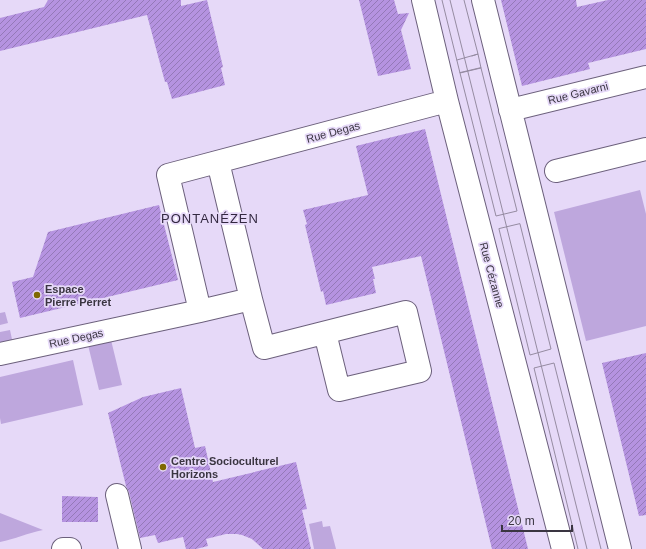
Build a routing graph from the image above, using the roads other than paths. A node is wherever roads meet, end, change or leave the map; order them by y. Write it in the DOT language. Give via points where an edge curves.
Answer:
graph roads {
  1 [pos="424,0"];
  2 [pos="483,0"];
  3 [pos="646,77"];
  4 [pos="447,101"];
  5 [pos="510,110"];
  6 [pos="646,150"];
  7 [pos="218,162"];
  8 [pos="556,171"];
  9 [pos="251,300"];
  10 [pos="200,311"];
  11 [pos="325,333"];
  12 [pos="0,354"];
  13 [pos="118,495"];
  14 [pos="63,549"];
  15 [pos="70,549"];
  16 [pos="130,549"];
  17 [pos="563,549"];
  18 [pos="620,549"];
  1 -- 4 [label="street, Rue Cézanne"];
  2 -- 5 [label="street"];
  3 -- 5 [label="street, Rue Gavarni"];
  4 -- 7 [label="street, Rue Degas"];
  4 -- 17 [label="street, Rue Cézanne"];
  5 -- 18 [label="street"];
  6 -- 8 [label="street"];
  7 -- 9 [label="street"];
  7 -- 10 [label="street, Rue Degas" via="168,175"];
  9 -- 10 [label="street, Rue Degas"];
  9 -- 11 [label="street" via="264,348"];
  10 -- 12 [label="street, Rue Degas"];
  11 -- 11 [label="street" via="406,312 420,371 339,390"];
  13 -- 16 [label="street"];
  14 -- 15 [label="street"];
}
